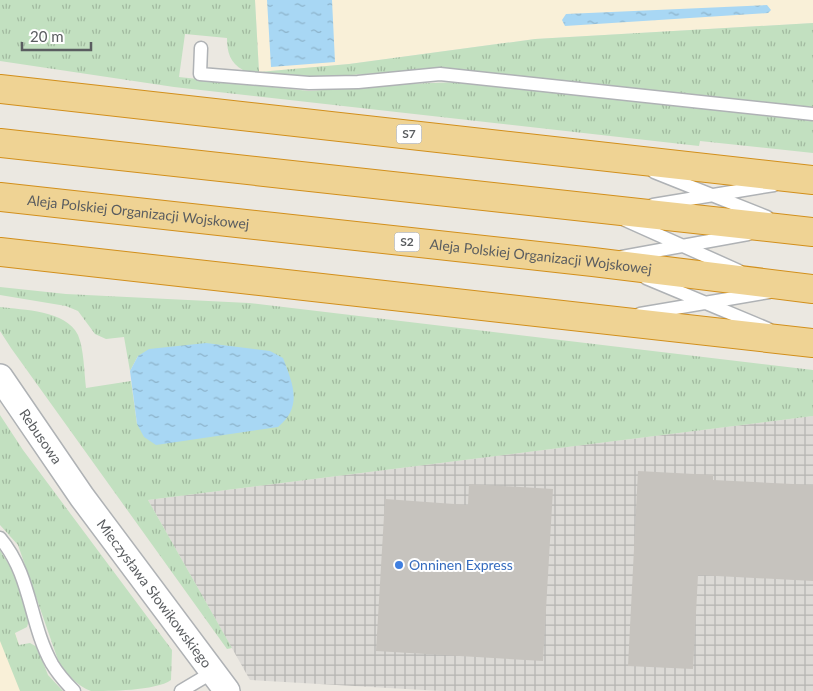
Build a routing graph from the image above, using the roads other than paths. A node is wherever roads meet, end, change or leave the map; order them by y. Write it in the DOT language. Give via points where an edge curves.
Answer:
graph roads {
  1 [pos="201,48"];
  2 [pos="0,89"];
  3 [pos="813,114"];
  4 [pos="0,143"];
  5 [pos="619,158"];
  6 [pos="810,179"];
  7 [pos="712,195"];
  8 [pos="0,197"];
  9 [pos="609,211"];
  10 [pos="798,230"];
  11 [pos="683,246"];
  12 [pos="0,252"];
  13 [pos="603,263"];
  14 [pos="767,283"];
  15 [pos="806,288"];
  16 [pos="706,303"];
  17 [pos="608,320"];
  18 [pos="806,342"];
  19 [pos="0,376"];
  20 [pos="82,497"];
  21 [pos="0,538"];
  22 [pos="220,681"];
  23 [pos="74,691"];
  24 [pos="181,691"];
  1 -- 3 [label="lane" via="200,74 309,83 440,74"];
  2 -- 5 [label="highway, S7"];
  4 -- 9 [label="highway"];
  5 -- 6 [label="highway, S7"];
  5 -- 7 [label="lane"];
  6 -- 7 [label="lane"];
  7 -- 9 [label="lane"];
  7 -- 10 [label="lane"];
  8 -- 13 [label="highway, Aleja Polskiej Organizacji Wojskowej / S2"];
  9 -- 10 [label="highway"];
  9 -- 11 [label="lane"];
  10 -- 11 [label="lane"];
  11 -- 13 [label="lane"];
  11 -- 14 [label="lane"];
  12 -- 17 [label="highway"];
  13 -- 14 [label="highway, Aleja Polskiej Organizacji Wojskowej / S2"];
  13 -- 16 [label="lane"];
  14 -- 15 [label="highway, Aleja Polskiej Organizacji Wojskowej / S2"];
  15 -- 16 [label="lane"];
  16 -- 17 [label="lane"];
  16 -- 18 [label="lane"];
  17 -- 18 [label="highway"];
  19 -- 20 [label="street, Rebusowa"];
  20 -- 22 [label="street, Mieczysława Słowikowskiego"];
  21 -- 23 [label="lane" via="10,550 25,582 51,663"];
  22 -- 24 [label="lane"];
}
